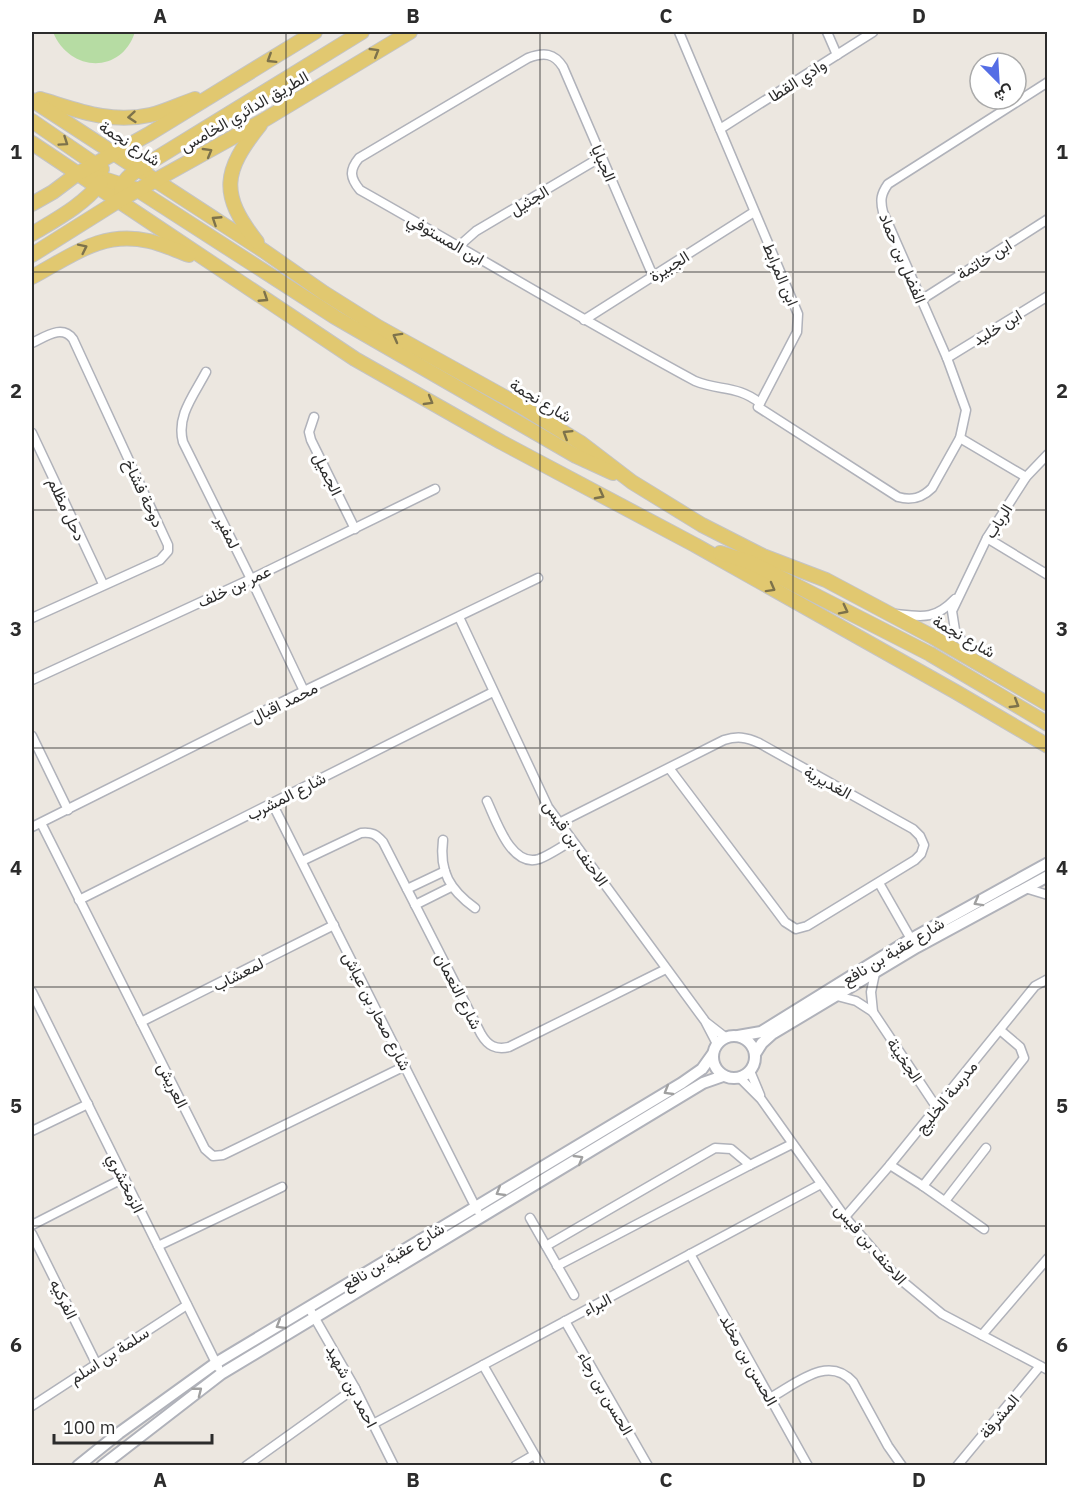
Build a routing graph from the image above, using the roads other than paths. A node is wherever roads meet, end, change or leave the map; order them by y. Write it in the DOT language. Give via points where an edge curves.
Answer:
graph roads {
  1 [pos="315,32"];
  2 [pos="362,32"];
  3 [pos="410,32"];
  4 [pos="679,32"];
  5 [pos="827,32"];
  6 [pos="873,32"];
  7 [pos="550,54"];
  8 [pos="837,55"];
  9 [pos="1047,82"];
  10 [pos="228,87"];
  11 [pos="32,98"];
  12 [pos="264,120"];
  13 [pos="32,121"];
  14 [pos="720,129"];
  15 [pos="32,143"];
  16 [pos="113,153"];
  17 [pos="601,157"];
  18 [pos="77,174"];
  19 [pos="101,176"];
  20 [pos="130,176"];
  21 [pos="157,180"];
  22 [pos="138,190"];
  23 [pos="118,201"];
  24 [pos="32,204"];
  25 [pos="754,212"];
  26 [pos="1047,219"];
  27 [pos="32,234"];
  28 [pos="459,246"];
  29 [pos="264,251"];
  30 [pos="32,255"];
  31 [pos="204,260"];
  32 [pos="653,276"];
  33 [pos="32,277"];
  34 [pos="1047,296"];
  35 [pos="921,300"];
  36 [pos="584,320"];
  37 [pos="32,343"];
  38 [pos="947,358"];
  39 [pos="206,372"];
  40 [pos="760,403"];
  41 [pos="314,417"];
  42 [pos="32,433"];
  43 [pos="960,438"];
  44 [pos="1047,454"];
  45 [pos="1026,477"];
  46 [pos="633,482"];
  47 [pos="435,489"];
  48 [pos="355,529"];
  49 [pos="987,538"];
  50 [pos="694,545"];
  51 [pos="1047,575"];
  52 [pos="538,578"];
  53 [pos="251,579"];
  54 [pos="103,584"];
  55 [pos="959,594"];
  56 [pos="888,613"];
  57 [pos="459,617"];
  58 [pos="32,618"];
  59 [pos="976,662"];
  60 [pos="32,680"];
  61 [pos="304,691"];
  62 [pos="493,692"];
  63 [pos="1047,704"];
  64 [pos="1047,724"];
  65 [pos="1026,734"];
  66 [pos="32,736"];
  67 [pos="1047,746"];
  68 [pos="1047,754"];
  69 [pos="669,768"];
  70 [pos="487,801"];
  71 [pos="272,803"];
  72 [pos="68,810"];
  73 [pos="41,823"];
  74 [pos="559,823"];
  75 [pos="32,827"];
  76 [pos="443,840"];
  77 [pos="572,841"];
  78 [pos="302,861"];
  79 [pos="1047,863"];
  80 [pos="445,871"];
  81 [pos="1047,876"];
  82 [pos="879,884"];
  83 [pos="452,887"];
  84 [pos="1025,888"];
  85 [pos="407,889"];
  86 [pos="1047,895"];
  87 [pos="80,900"];
  88 [pos="415,905"];
  89 [pos="475,908"];
  90 [pos="334,925"];
  91 [pos="911,939"];
  92 [pos="666,969"];
  93 [pos="875,973"];
  94 [pos="1047,979"];
  95 [pos="32,992"];
  96 [pos="837,996"];
  97 [pos="873,1012"];
  98 [pos="141,1022"];
  99 [pos="1000,1030"];
  100 [pos="738,1036"];
  101 [pos="718,1045"];
  102 [pos="755,1054"];
  103 [pos="405,1066"];
  104 [pos="750,1071"];
  105 [pos="723,1076"];
  106 [pos="740,1078"];
  107 [pos="761,1099"];
  108 [pos="88,1104"];
  109 [pos="938,1108"];
  110 [pos="32,1131"];
  111 [pos="792,1144"];
  112 [pos="986,1149"];
  113 [pos="750,1165"];
  114 [pos="890,1165"];
  115 [pos="124,1178"];
  116 [pos="821,1184"];
  117 [pos="923,1185"];
  118 [pos="282,1187"];
  119 [pos="945,1201"];
  120 [pos="476,1206"];
  121 [pos="845,1217"];
  122 [pos="530,1218"];
  123 [pos="477,1220"];
  124 [pos="32,1225"];
  125 [pos="984,1230"];
  126 [pos="32,1234"];
  127 [pos="158,1246"];
  128 [pos="546,1246"];
  129 [pos="690,1254"];
  130 [pos="1047,1258"];
  131 [pos="557,1266"];
  132 [pos="574,1295"];
  133 [pos="187,1305"];
  134 [pos="312,1313"];
  135 [pos="565,1321"];
  136 [pos="982,1335"];
  137 [pos="96,1363"];
  138 [pos="483,1365"];
  139 [pos="1044,1368"];
  140 [pos="219,1369"];
  141 [pos="355,1388"];
  142 [pos="770,1398"];
  143 [pos="32,1406"];
  144 [pos="373,1424"];
  145 [pos="534,1455"];
  146 [pos="78,1466"];
  147 [pos="102,1466"];
  148 [pos="246,1466"];
  149 [pos="394,1466"];
  150 [pos="515,1466"];
  151 [pos="541,1466"];
  152 [pos="648,1466"];
  153 [pos="808,1466"];
  154 [pos="902,1466"];
  155 [pos="957,1466"];
  1 -- 10 [label="main road, الطريق الدائري الخامس, one-way"];
  2 -- 20 [label="main road"];
  12 -- 3 [label="main road, الطريق الدائري الخامس, one-way"];
  4 -- 14 [label="street, ابن المرابط"];
  5 -- 8 [label="street"];
  6 -- 8 [label="street, وادي القطا"];
  7 -- 17 [label="street, الجبايا" via="563,67"];
  7 -- 28 [label="street, ابن المستوفي" via="528,58 359,158 353,166 351,174 360,190"];
  8 -- 14 [label="street, وادي القطا"];
  9 -- 35 [label="street, الفضل بن حماد" via="888,184 882,192 883,212"];
  10 -- 11 [label="main road, one-way" via="150,115 119,118 99,117"];
  10 -- 16 [label="main road, الطريق الدائري الخامس"];
  11 -- 16 [label="main road, شارع نجمة"];
  21 -- 12 [label="main road, الطريق الدائري الخامس, one-way"];
  12 -- 29 [label="main road" via="240,150 230,183 238,216"];
  13 -- 19 [label="main road, one-way"];
  14 -- 25 [label="street, ابن المرابط"];
  15 -- 18 [label="main road"];
  16 -- 19 [label="main road, الطريق الدائري الخامس"];
  16 -- 20 [label="main road, شارع نجمة"];
  17 -- 28 [label="street, الجثيل" via="476,231"];
  17 -- 32 [label="street, الجبايا"];
  18 -- 19 [label="main road"];
  18 -- 24 [label="main road"];
  19 -- 20 [label="main road"];
  19 -- 23 [label="main road"];
  19 -- 27 [label="main road, الطريق الدائري الخامس" via="70,210"];
  20 -- 21 [label="main road, شارع نجمة"];
  20 -- 22 [label="main road"];
  20 -- 23 [label="main road"];
  21 -- 22 [label="main road, الطريق الدائري الخامس"];
  29 -- 21 [label="main road, شارع نجمة, one-way"];
  22 -- 23 [label="main road, الطريق الدائري الخامس"];
  22 -- 46 [label="main road" via="335,317 576,456"];
  23 -- 30 [label="main road, الطريق الدائري الخامس"];
  23 -- 31 [label="main road"];
  25 -- 32 [label="street, الجبيرة"];
  25 -- 40 [label="street, ابن المرابط" via="799,324"];
  26 -- 35 [label="street, ابن خاتمة"];
  28 -- 36 [label="street, ابن المستوفي"];
  46 -- 29 [label="main road, شارع نجمة, one-way" via="581,443 378,327"];
  33 -- 31 [label="main road, one-way" via="79,250 112,239 147,240"];
  31 -- 50 [label="main road, one-way" via="355,359"];
  32 -- 36 [label="street, الجبيرة"];
  34 -- 38 [label="street, ابن خليد"];
  35 -- 38 [label="street, الفضل بن حماد"];
  36 -- 40 [label="street, ابن المستوفي" via="695,381 741,390"];
  37 -- 54 [label="street, دوحة فشاخ" via="57,331 66,332 73,339 168,545 160,560"];
  38 -- 43 [label="street, الفضل بن حماد" via="966,410"];
  39 -- 53 [label="street, لمفير" via="182,416 181,433"];
  40 -- 43 [label="street" via="758,407 907,500 932,488"];
  41 -- 48 [label="street, الجميل" via="309,432 311,440"];
  42 -- 54 [label="street, دحل مظلم"];
  43 -- 45 [label="street"];
  44 -- 45 [label="street, الرباب"];
  45 -- 49 [label="street, الرباب"];
  46 -- 56 [label="main road, شارع نجمة" via="702,525 826,580"];
  47 -- 48 [label="street, عمر بن خلف"];
  48 -- 53 [label="street, عمر بن خلف"];
  49 -- 51 [label="street"];
  49 -- 55 [label="street, الرباب"];
  50 -- 64 [label="main road, one-way" via="750,562 930,654"];
  50 -- 65 [label="main road, one-way"];
  52 -- 57 [label="street, محمد اقبال"];
  53 -- 60 [label="street, عمر بن خلف"];
  53 -- 61 [label="street, لمفير"];
  54 -- 58 [label="street, دوحة فشاخ"];
  55 -- 56 [label="street, الرباب" via="947,608 934,615"];
  55 -- 59 [label="street, الرباب" via="952,623"];
  56 -- 59 [label="main road, شارع نجمة"];
  57 -- 61 [label="street, محمد اقبال"];
  57 -- 62 [label="street, الاحنف بن قيس"];
  59 -- 63 [label="main road, شارع نجمة"];
  61 -- 72 [label="street, محمد اقبال"];
  62 -- 71 [label="street, شارع المشرب"];
  62 -- 74 [label="street, الاحنف بن قيس"];
  65 -- 67 [label="main road"];
  65 -- 68 [label="main road"];
  66 -- 72 [label="street"];
  69 -- 74 [label="street, الغديرية"];
  69 -- 82 [label="street, الغديرية" via="785,922 796,929"];
  69 -- 82 [label="street, الغديرية" via="733,737 759,743 920,836 924,846 921,854"];
  70 -- 77 [label="street" via="508,846 518,854 538,860"];
  71 -- 78 [label="street, شارع صحار بن عياش"];
  71 -- 87 [label="street, شارع المشرب"];
  72 -- 73 [label="street, محمد اقبال"];
  73 -- 75 [label="street, محمد اقبال"];
  73 -- 87 [label="street, العريش"];
  74 -- 77 [label="street, الاحنف بن قيس"];
  76 -- 80 [label="street"];
  77 -- 92 [label="street, الاحنف بن قيس"];
  78 -- 85 [label="street, شارع النعمان" via="370,832 383,843"];
  78 -- 90 [label="street, شارع صحار بن عياش"];
  79 -- 91 [label="street, شارع عقبة بن نافع, one-way"];
  80 -- 83 [label="street"];
  80 -- 85 [label="street"];
  81 -- 84 [label="street, شارع عقبة بن نافع"];
  82 -- 91 [label="street"];
  83 -- 88 [label="street"];
  83 -- 89 [label="street"];
  84 -- 86 [label="street"];
  84 -- 93 [label="street, شارع عقبة بن نافع"];
  85 -- 88 [label="street, شارع النعمان"];
  87 -- 98 [label="street, العريش"];
  88 -- 92 [label="street, شارع النعمان" via="486,1042 494,1047 509,1047"];
  90 -- 98 [label="street, لمعشاب"];
  90 -- 103 [label="street, شارع صحار بن عياش"];
  91 -- 100 [label="street, شارع عقبة بن نافع" via="761,1032"];
  92 -- 101 [label="street, الاحنف بن قيس"];
  93 -- 96 [label="street, شارع عقبة بن نافع"];
  93 -- 97 [label="street" via="871,992"];
  94 -- 99 [label="street, مدرسة الخليج" via="1035,986"];
  95 -- 108 [label="street, الزمخشري"];
  96 -- 97 [label="street, الجخينة" via="856,1001"];
  96 -- 102 [label="street, شارع عقبة بن نافع" via="772,1034"];
  97 -- 109 [label="street, الجخينة"];
  98 -- 103 [label="street, العريش" via="205,1149 213,1156 223,1155"];
  99 -- 109 [label="street, مدرسة الخليج"];
  99 -- 117 [label="street" via="1020,1047 1024,1058"];
  100 -- 101 [label="street"];
  100 -- 102 [label="street" via="752,1046"];
  101 -- 105 [label="street" via="713,1063"];
  101 -- 120 [label="street, شارع عقبة بن نافع, one-way" via="702,1069 682,1083"];
  102 -- 104 [label="street"];
  103 -- 120 [label="street, شارع صحار بن عياش"];
  104 -- 106 [label="street"];
  104 -- 107 [label="street, الاحنف بن قيس"];
  105 -- 106 [label="street"];
  123 -- 105 [label="street, شارع عقبة بن نافع, one-way" via="703,1083"];
  106 -- 107 [label="street, الاحنف بن قيس"];
  107 -- 111 [label="street, الاحنف بن قيس"];
  108 -- 110 [label="street"];
  108 -- 115 [label="street, الزمخشري"];
  109 -- 114 [label="street, مدرسة الخليج"];
  111 -- 113 [label="street"];
  111 -- 116 [label="street, الاحنف بن قيس"];
  112 -- 119 [label="street"];
  113 -- 128 [label="street" via="731,1149 707,1151"];
  113 -- 131 [label="street"];
  114 -- 117 [label="street"];
  114 -- 121 [label="street, مدرسة الخليج"];
  115 -- 124 [label="street"];
  115 -- 127 [label="street, الزمخشري"];
  116 -- 121 [label="street, الاحنف بن قيس"];
  116 -- 129 [label="street, البراء"];
  117 -- 119 [label="street"];
  118 -- 127 [label="street"];
  119 -- 125 [label="street"];
  120 -- 123 [label="street, شارع صحار بن عياش"];
  120 -- 134 [label="street, شارع عقبة بن نافع"];
  121 -- 136 [label="street, الاحنف بن قيس" via="895,1275 920,1297"];
  122 -- 128 [label="street"];
  123 -- 134 [label="street, شارع عقبة بن نافع"];
  126 -- 137 [label="street, الفركيه"];
  127 -- 133 [label="street, الزمخشري"];
  128 -- 131 [label="street"];
  129 -- 135 [label="street, البراء"];
  129 -- 142 [label="street, الحسن بن مخلد"];
  130 -- 136 [label="street"];
  131 -- 132 [label="street"];
  133 -- 137 [label="street, سلمة بن اسلم"];
  133 -- 140 [label="street, الزمخشري"];
  134 -- 140 [label="street, شارع عقبة بن نافع"];
  134 -- 141 [label="street, احمد بن شهيد"];
  135 -- 138 [label="street, البراء"];
  135 -- 152 [label="street, الحسن بن رجاء"];
  136 -- 139 [label="street, الاحنف بن قيس"];
  137 -- 143 [label="street, سلمة بن اسلم"];
  138 -- 144 [label="street, البراء"];
  138 -- 145 [label="street"];
  139 -- 155 [label="street, المشرفة"];
  140 -- 146 [label="street, شارع عقبة بن نافع" via="119,1433"];
  147 -- 140 [label="street, شارع عقبة بن نافع, one-way"];
  141 -- 144 [label="street, احمد بن شهيد"];
  141 -- 148 [label="street"];
  142 -- 153 [label="street, الحسن بن مخلد"];
  142 -- 154 [label="street" via="820,1371 830,1369 847,1375"];
  144 -- 149 [label="street, احمد بن شهيد"];
  145 -- 150 [label="street"];
  145 -- 151 [label="street"];
}
